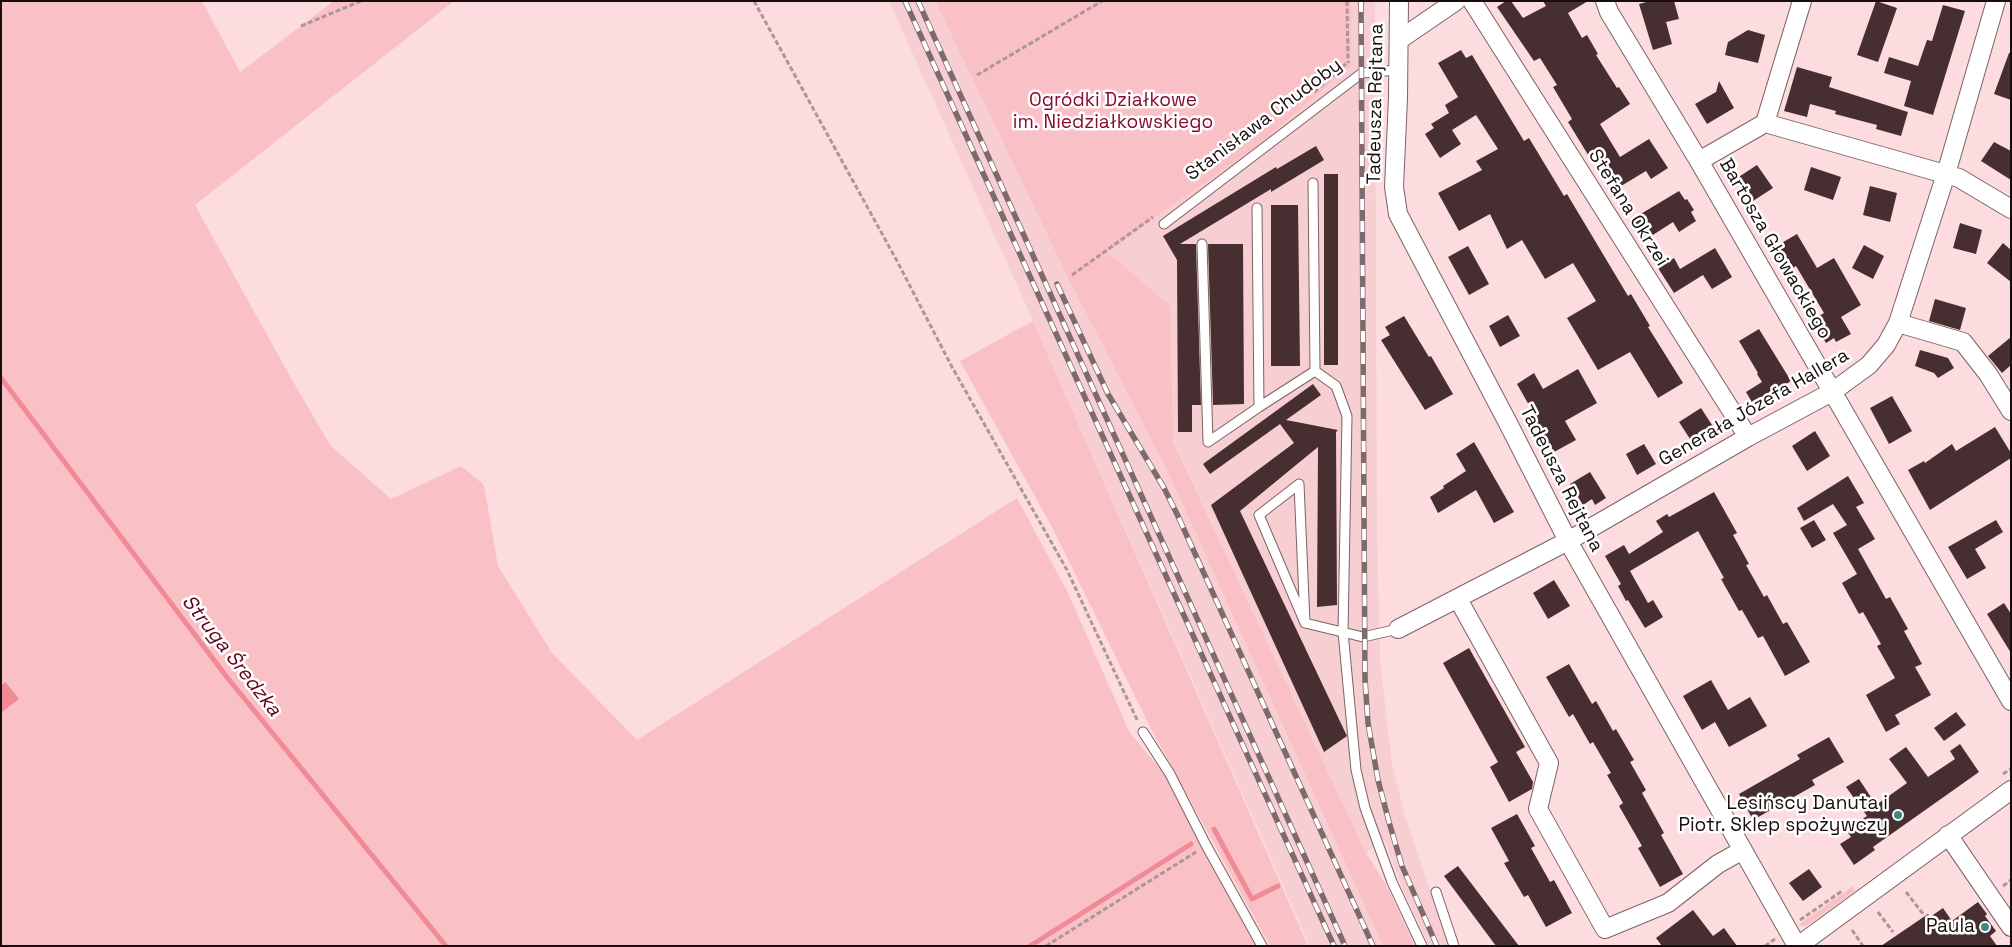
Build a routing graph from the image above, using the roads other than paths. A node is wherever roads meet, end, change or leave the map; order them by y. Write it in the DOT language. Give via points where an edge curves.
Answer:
graph roads {
  1 [pos="1399,1"];
  2 [pos="1456,1"];
  3 [pos="1472,1"];
  4 [pos="1605,1"];
  5 [pos="1802,1"];
  6 [pos="1996,1"];
  7 [pos="1399,40"];
  8 [pos="1398,70"];
  9 [pos="1765,122"];
  10 [pos="1699,161"];
  11 [pos="1946,174"];
  12 [pos="1313,183"];
  13 [pos="1257,208"];
  14 [pos="2011,209"];
  15 [pos="1164,224"];
  16 [pos="1202,244"];
  17 [pos="1898,323"];
  18 [pos="1315,371"];
  19 [pos="1832,392"];
  20 [pos="1259,407"];
  21 [pos="2011,411"];
  22 [pos="1748,437"];
  23 [pos="1568,541"];
  24 [pos="1458,599"];
  25 [pos="1305,623"];
  26 [pos="1398,629"];
  27 [pos="1343,632"];
  28 [pos="2011,702"];
  29 [pos="1143,732"];
  30 [pos="2011,790"];
  31 [pos="1948,835"];
  32 [pos="1743,850"];
  33 [pos="1436,892"];
  34 [pos="2011,927"];
  35 [pos="1262,946"];
  36 [pos="1422,946"];
  37 [pos="1454,946"];
  38 [pos="1797,946"];
  1 -- 7 [label="street, Tadeusza Rejtana"];
  2 -- 7 [label="street"];
  3 -- 22 [label="street, Stefana Okrzei"];
  4 -- 10 [label="street, Bartosza Głowackiego"];
  5 -- 9 [label="street"];
  6 -- 11 [label="street, Generała Józefa Hallera"];
  7 -- 8 [label="street, Tadeusza Rejtana"];
  8 -- 15 [label="lane, Stanisława Chudoby" via="1362,73"];
  8 -- 23 [label="street, Tadeusza Rejtana" via="1394,187 1398,214"];
  9 -- 10 [label="street"];
  9 -- 11 [label="street"];
  10 -- 19 [label="street, Bartosza Głowackiego"];
  11 -- 14 [label="street" via="1959,178"];
  11 -- 17 [label="street, Generała Józefa Hallera"];
  12 -- 18 [label="lane"];
  13 -- 20 [label="lane"];
  16 -- 20 [label="lane" via="1208,442"];
  17 -- 19 [label="street, Generała Józefa Hallera" via="1886,345 1869,365"];
  17 -- 21 [label="street" via="1963,342"];
  18 -- 20 [label="lane"];
  18 -- 27 [label="lane" via="1336,386 1347,416"];
  19 -- 22 [label="street, Generała Józefa Hallera"];
  19 -- 28 [label="street, Bartosza Głowackiego"];
  22 -- 23 [label="street, Generała Józefa Hallera"];
  23 -- 24 [label="street, Generała Józefa Hallera"];
  23 -- 32 [label="street, Tadeusza Rejtana"];
  24 -- 26 [label="street, Generała Józefa Hallera"];
  24 -- 32 [label="street" via="1549,763 1538,809 1605,929 1668,903 1718,864"];
  25 -- 25 [label="lane" via="1300,514 1299,484 1259,515"];
  25 -- 27 [label="lane"];
  26 -- 27 [label="lane" via="1363,637"];
  27 -- 36 [label="lane" via="1356,770 1365,808 1392,882"];
  29 -- 35 [label="lane" via="1170,774"];
  30 -- 31 [label="street"];
  31 -- 34 [label="street"];
  31 -- 38 [label="street"];
  32 -- 38 [label="street, Tadeusza Rejtana"];
  33 -- 37 [label="lane"];
}
